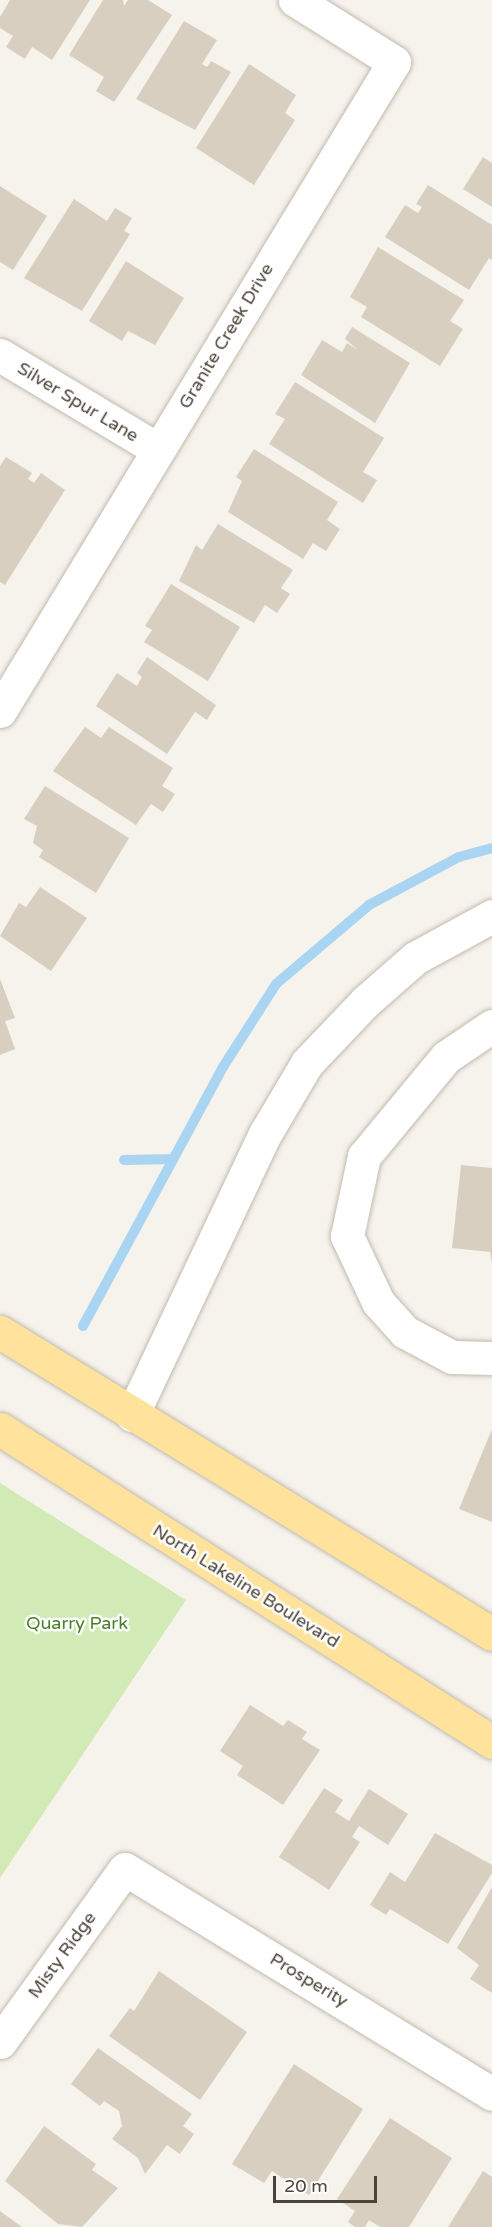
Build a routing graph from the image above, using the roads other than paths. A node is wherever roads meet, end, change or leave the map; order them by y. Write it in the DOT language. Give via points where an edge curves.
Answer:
graph roads {
  1 [pos="295,0"];
  2 [pos="0,355"];
  3 [pos="157,449"];
  4 [pos="0,711"];
  5 [pos="492,916"];
  6 [pos="492,1026"];
  7 [pos="0,1332"];
  8 [pos="492,1358"];
  9 [pos="132,1415"];
  10 [pos="0,1429"];
  11 [pos="492,1634"];
  12 [pos="492,1742"];
  13 [pos="125,1869"];
  14 [pos="0,2042"];
  15 [pos="492,2094"];
  1 -- 3 [label="street, Granite Creek Drive" via="394,62"];
  2 -- 3 [label="street, Silver Spur Lane"];
  3 -- 4 [label="street, Granite Creek Drive"];
  5 -- 9 [label="street" via="415,958 365,1002 308,1063 265,1134"];
  6 -- 8 [label="street" via="446,1057 364,1156 347,1236 378,1302 405,1332 452,1357"];
  7 -- 9 [label="main road"];
  9 -- 11 [label="main road"];
  10 -- 12 [label="main road, North Lakeline Boulevard"];
  13 -- 14 [label="street, Misty Ridge"];
  13 -- 15 [label="street, Prosperity"];
}
